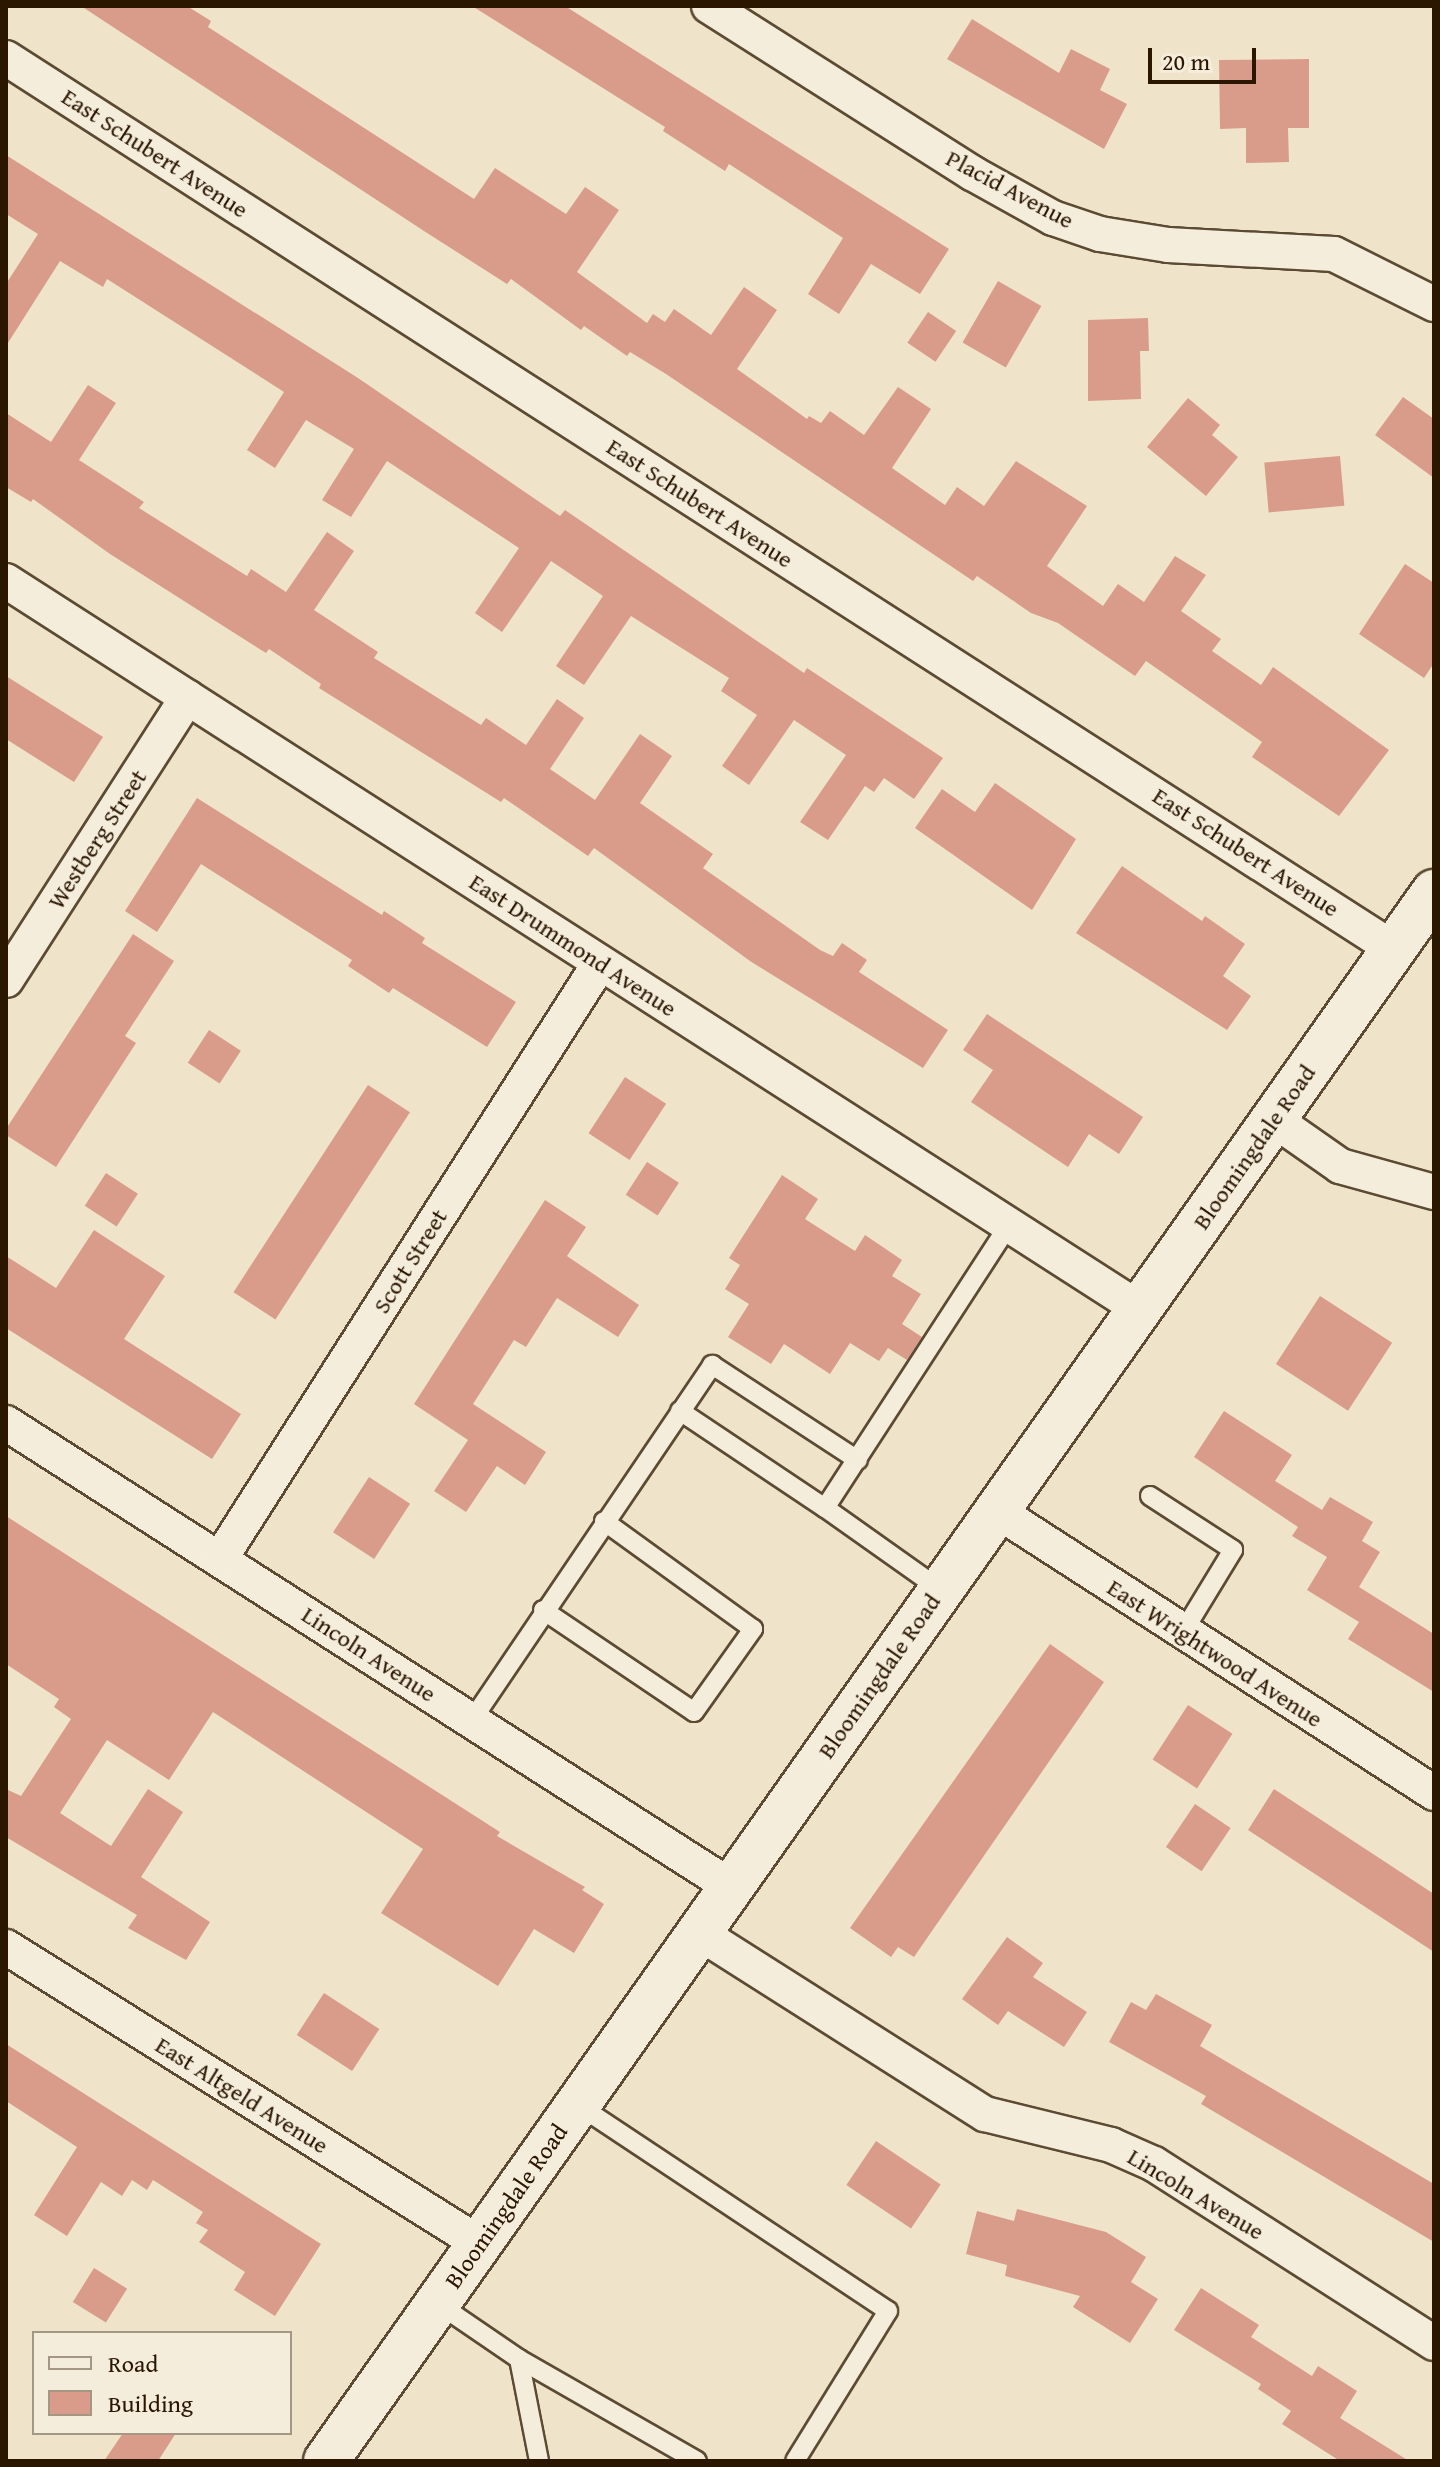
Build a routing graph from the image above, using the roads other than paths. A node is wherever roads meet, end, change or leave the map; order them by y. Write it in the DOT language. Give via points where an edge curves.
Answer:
graph roads {
  1 [pos="709,6"];
  2 [pos="6,58"];
  3 [pos="1434,304"];
  4 [pos="6,581"];
  5 [pos="188,697"];
  6 [pos="1434,892"];
  7 [pos="1394,949"];
  8 [pos="600,963"];
  9 [pos="6,980"];
  10 [pos="1273,1119"];
  11 [pos="1434,1192"];
  12 [pos="1011,1222"];
  13 [pos="1140,1309"];
  14 [pos="680,1411"];
  15 [pos="6,1423"];
  16 [pos="858,1460"];
  17 [pos="1150,1496"];
  18 [pos="825,1508"];
  19 [pos="997,1511"];
  20 [pos="604,1521"];
  21 [pos="220,1559"];
  22 [pos="941,1590"];
  23 [pos="543,1610"];
  24 [pos="1183,1632"];
  25 [pos="472,1720"];
  26 [pos="1434,1793"];
  27 [pos="730,1886"];
  28 [pos="698,1932"];
  29 [pos="6,1947"];
  30 [pos="577,2105"];
  31 [pos="479,2243"];
  32 [pos="437,2303"];
  33 [pos="1434,2343"];
  34 [pos="519,2359"];
  35 [pos="326,2461"];
  36 [pos="539,2461"];
  37 [pos="697,2461"];
  38 [pos="795,2461"];
  1 -- 3 [label="street, Placid Avenue" via="1053,218 1100,234 1168,245 1334,254"];
  2 -- 7 [label="street, East Schubert Avenue"];
  4 -- 5 [label="street, East Drummond Avenue"];
  5 -- 8 [label="street, East Drummond Avenue"];
  5 -- 9 [label="street, Westberg Street"];
  6 -- 7 [label="main road, Bloomingdale Road"];
  7 -- 10 [label="main road, Bloomingdale Road"];
  8 -- 12 [label="street, East Drummond Avenue"];
  8 -- 21 [label="street, Scott Street"];
  10 -- 11 [label="street" via="1340,1166"];
  10 -- 13 [label="main road, Bloomingdale Road"];
  12 -- 13 [label="street, East Drummond Avenue"];
  12 -- 16 [label="lane"];
  13 -- 19 [label="main road, Bloomingdale Road"];
  14 -- 16 [label="lane" via="712,1365"];
  14 -- 18 [label="lane"];
  14 -- 20 [label="lane"];
  15 -- 21 [label="street, Lincoln Avenue"];
  16 -- 18 [label="lane"];
  17 -- 24 [label="lane" via="1233,1550"];
  18 -- 22 [label="lane"];
  19 -- 22 [label="main road, Bloomingdale Road"];
  19 -- 24 [label="street, East Wrightwood Avenue"];
  20 -- 23 [label="lane"];
  20 -- 23 [label="lane" via="753,1629 694,1712"];
  21 -- 25 [label="street, Lincoln Avenue"];
  22 -- 27 [label="main road, Bloomingdale Road"];
  23 -- 25 [label="lane"];
  24 -- 26 [label="street, East Wrightwood Avenue"];
  25 -- 27 [label="street, Lincoln Avenue"];
  27 -- 28 [label="main road, Bloomingdale Road"];
  28 -- 30 [label="main road, Bloomingdale Road"];
  28 -- 33 [label="street, Lincoln Avenue" via="985,2114 1111,2145 1154,2164"];
  29 -- 31 [label="street, East Altgeld Avenue"];
  30 -- 31 [label="main road, Bloomingdale Road"];
  30 -- 38 [label="lane" via="888,2311"];
  31 -- 32 [label="main road, Bloomingdale Road"];
  32 -- 34 [label="lane"];
  32 -- 35 [label="main road, Bloomingdale Road"];
  34 -- 36 [label="lane"];
  34 -- 37 [label="lane"];
}
